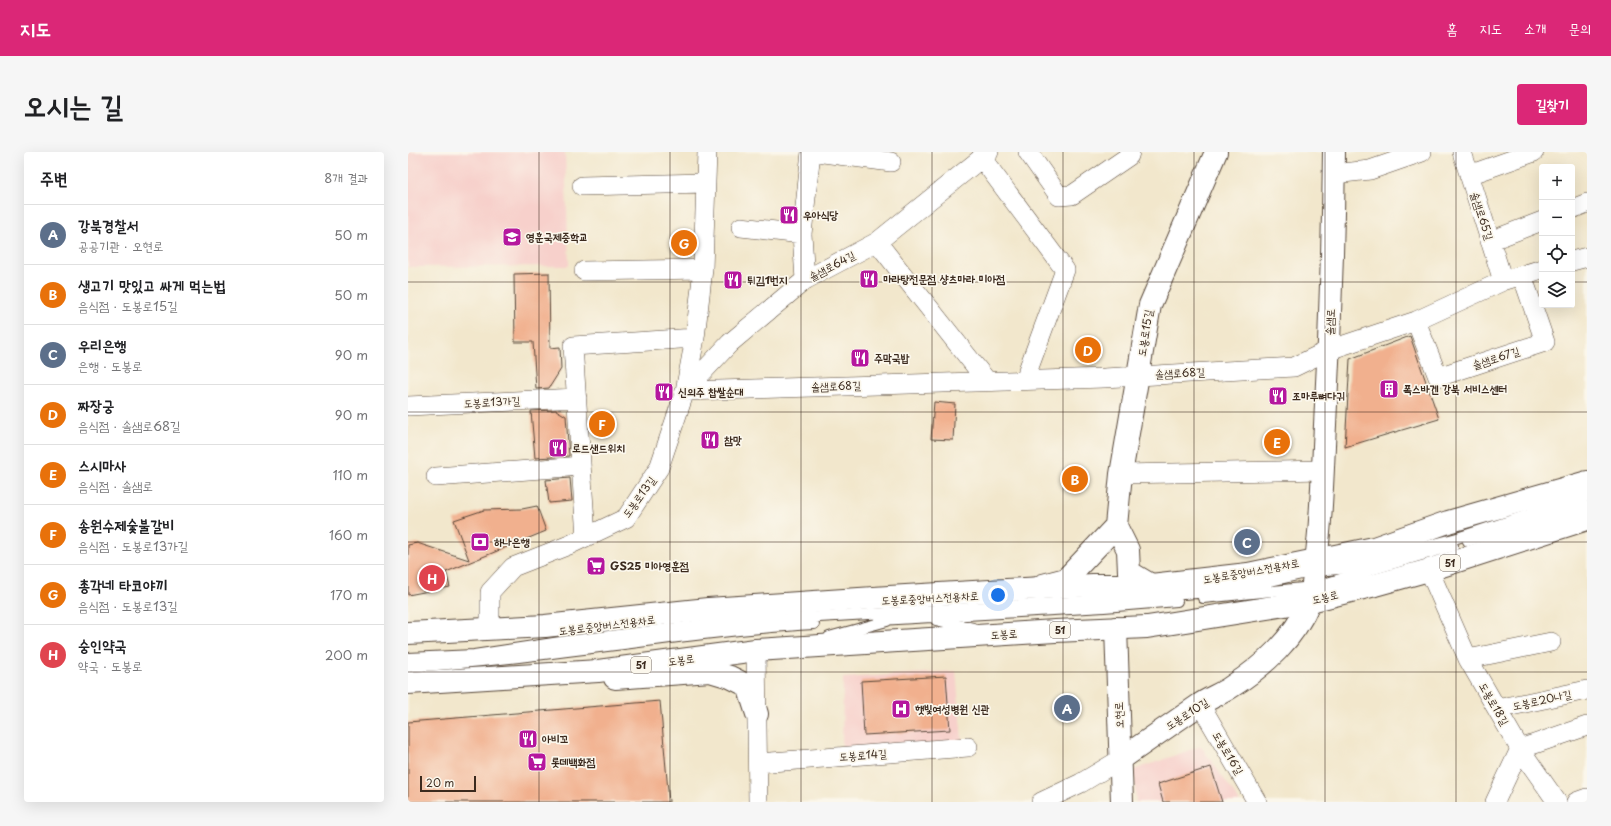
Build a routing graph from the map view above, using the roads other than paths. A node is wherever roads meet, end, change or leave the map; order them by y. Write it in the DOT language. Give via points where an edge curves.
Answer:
graph roads {
  1 [pos="709,152"];
  2 [pos="811,152"];
  3 [pos="816,152"];
  4 [pos="1028,152"];
  5 [pos="1130,152"];
  6 [pos="1216,152"];
  7 [pos="1334,152"];
  8 [pos="1422,152"];
  9 [pos="1462,152"];
  10 [pos="1534,152"];
  11 [pos="985,154"];
  12 [pos="891,162"];
  13 [pos="1334,174"];
  14 [pos="1469,174"];
  15 [pos="706,183"];
  16 [pos="582,186"];
  17 [pos="1587,203"];
  18 [pos="1575,208"];
  19 [pos="1539,222"];
  20 [pos="741,227"];
  21 [pos="802,234"];
  22 [pos="1490,241"];
  23 [pos="877,242"];
  24 [pos="1587,256"];
  25 [pos="1575,260"];
  26 [pos="703,269"];
  27 [pos="1539,270"];
  28 [pos="584,271"];
  29 [pos="1522,275"];
  30 [pos="805,280"];
  31 [pos="1503,281"];
  32 [pos="1416,321"];
  33 [pos="695,338"];
  34 [pos="1329,350"];
  35 [pos="1138,375"];
  36 [pos="1028,380"];
  37 [pos="987,382"];
  38 [pos="685,391"];
  39 [pos="577,398"];
  40 [pos="408,406"];
  41 [pos="582,466"];
  42 [pos="1323,470"];
  43 [pos="1121,474"];
  44 [pos="436,477"];
  45 [pos="1587,482"];
  46 [pos="1587,496"];
  47 [pos="1587,506"];
  48 [pos="1587,519"];
  49 [pos="1116,526"];
  50 [pos="586,537"];
  51 [pos="1429,570"];
  52 [pos="1313,580"];
  53 [pos="1122,585"];
  54 [pos="1151,585"];
  55 [pos="1028,597"];
  56 [pos="1070,602"];
  57 [pos="926,618"];
  58 [pos="893,620"];
  59 [pos="1116,628"];
  60 [pos="490,629"];
  61 [pos="408,633"];
  62 [pos="1004,634"];
  63 [pos="1551,642"];
  64 [pos="782,648"];
  65 [pos="756,650"];
  66 [pos="408,658"];
  67 [pos="1468,659"];
  68 [pos="408,667"];
  69 [pos="516,677"];
  70 [pos="408,683"];
  71 [pos="1587,690"];
  72 [pos="1200,704"];
  73 [pos="1497,709"];
  74 [pos="757,714"];
  75 [pos="1587,726"];
  76 [pos="968,747"];
  77 [pos="1520,748"];
  78 [pos="1121,759"];
  79 [pos="758,763"];
  80 [pos="1587,798"];
  81 [pos="758,802"];
  82 [pos="1041,802"];
  83 [pos="1122,802"];
  84 [pos="1257,802"];
  85 [pos="1495,802"];
  86 [pos="1557,802"];
  87 [pos="1576,802"];
  1 -- 15 [label="street, 도봉로13길"];
  2 -- 21 [label="street"];
  3 -- 12 [label="street"];
  4 -- 5 [label="street" via="1059,196 1072,195 1129,156"];
  6 -- 35 [label="main road, 도봉로15길" via="1150,305"];
  7 -- 13 [label="main road, 솔샘로"];
  8 -- 13 [label="street" via="1370,170"];
  9 -- 14 [label="street, 솔샘로65길"];
  10 -- 14 [label="street"];
  11 -- 23 [label="street, 솔샘로64길"];
  11 -- 36 [label="street" via="1065,270 1028,370"];
  13 -- 34 [label="main road, 솔샘로"];
  14 -- 22 [label="street, 솔샘로65길"];
  15 -- 16 [label="street"];
  15 -- 26 [label="street, 도봉로13길"];
  17 -- 18 [label="street"];
  19 -- 22 [label="street"];
  20 -- 21 [label="street"];
  21 -- 30 [label="street"];
  22 -- 31 [label="street, 솔샘로65길"];
  23 -- 30 [label="street, 솔샘로64길"];
  23 -- 37 [label="street"];
  24 -- 25 [label="street"];
  26 -- 28 [label="street"];
  26 -- 33 [label="street, 도봉로13길"];
  27 -- 29 [label="street"];
  29 -- 31 [label="street"];
  29 -- 32 [label="street, 솔샘로67길" via="1545,342 1438,377"];
  30 -- 38 [label="street, 솔샘로64길" via="730,343"];
  31 -- 32 [label="street"];
  32 -- 34 [label="street"];
  33 -- 38 [label="street, 도봉로13길"];
  33 -- 39 [label="street" via="573,346"];
  34 -- 35 [label="street, 솔샘로68길" via="1294,367"];
  34 -- 42 [label="main road, 솔샘로"];
  35 -- 36 [label="street, 솔샘로68길"];
  35 -- 43 [label="main road, 도봉로15길"];
  36 -- 37 [label="street, 솔샘로68길"];
  37 -- 38 [label="street, 솔샘로68길"];
  38 -- 50 [label="street, 도봉로13길" via="659,468 626,518"];
  39 -- 40 [label="street, 도봉로13가길"];
  39 -- 41 [label="street"];
  41 -- 44 [label="street"];
  41 -- 50 [label="street"];
  42 -- 43 [label="street"];
  42 -- 52 [label="main road, 솔샘로"];
  43 -- 49 [label="main road, 도봉로15길"];
  45 -- 52 [label="main road, 도봉로 / 51" via="1448,522 1374,548"];
  46 -- 52 [label="lane, 도봉로중앙버스전용차로" via="1457,538 1339,569"];
  47 -- 52 [label="lane"];
  48 -- 51 [label="main road, 도봉로 / 51"];
  49 -- 54 [label="main road" via="1128,550 1129,572"];
  49 -- 55 [label="main road" via="1066,579"];
  50 -- 60 [label="street, 도봉로13길" via="513,567 490,592"];
  51 -- 52 [label="main road, 도봉로 / 51"];
  51 -- 67 [label="street, 도봉로18길"];
  52 -- 54 [label="main road, 도봉로 / 51" via="1248,574"];
  52 -- 56 [label="lane, 도봉로중앙버스전용차로" via="1197,593"];
  52 -- 57 [label="lane" via="1104,607"];
  52 -- 59 [label="main road, 도봉로 / 51" via="1173,623"];
  52 -- 72 [label="main road, 도봉로10길" via="1305,614 1276,653 1259,668"];
  53 -- 54 [label="main road, 도봉로 / 51"];
  53 -- 55 [label="main road, 도봉로 / 51"];
  53 -- 56 [label="lane"];
  55 -- 56 [label="lane, 도봉로중앙버스전용차로"];
  55 -- 60 [label="main road, 도봉로 / 51" via="972,592 708,609 545,626"];
  55 -- 66 [label="lane, 도봉로중앙버스전용차로" via="719,623 567,641 474,656"];
  57 -- 58 [label="lane"];
  57 -- 62 [label="lane"];
  58 -- 64 [label="lane"];
  58 -- 68 [label="lane" via="805,625 673,638 472,663"];
  59 -- 62 [label="main road, 도봉로 / 51"];
  59 -- 78 [label="main road, 오현로"];
  60 -- 61 [label="main road, 도봉로 / 51"];
  62 -- 64 [label="main road, 도봉로 / 51"];
  63 -- 67 [label="street"];
  64 -- 65 [label="main road, 도봉로 / 51"];
  65 -- 69 [label="main road, 도봉로 / 51" via="598,671"];
  65 -- 74 [label="street"];
  67 -- 73 [label="street, 도봉로18길"];
  69 -- 70 [label="main road, 도봉로 / 51"];
  69 -- 74 [label="main road" via="594,680 710,671 748,686"];
  71 -- 73 [label="street, 도봉로20나길"];
  72 -- 78 [label="main road, 도봉로10길"];
  72 -- 84 [label="street, 도봉로16길"];
  73 -- 77 [label="street, 도봉로18길"];
  74 -- 79 [label="street"];
  75 -- 77 [label="street"];
  76 -- 79 [label="street, 도봉로14길"];
  77 -- 85 [label="street"];
  77 -- 86 [label="street, 도봉로18길"];
  78 -- 82 [label="street, 도봉로10길" via="1081,783"];
  78 -- 83 [label="main road, 오현로"];
  79 -- 81 [label="street"];
  80 -- 87 [label="street"];
}
